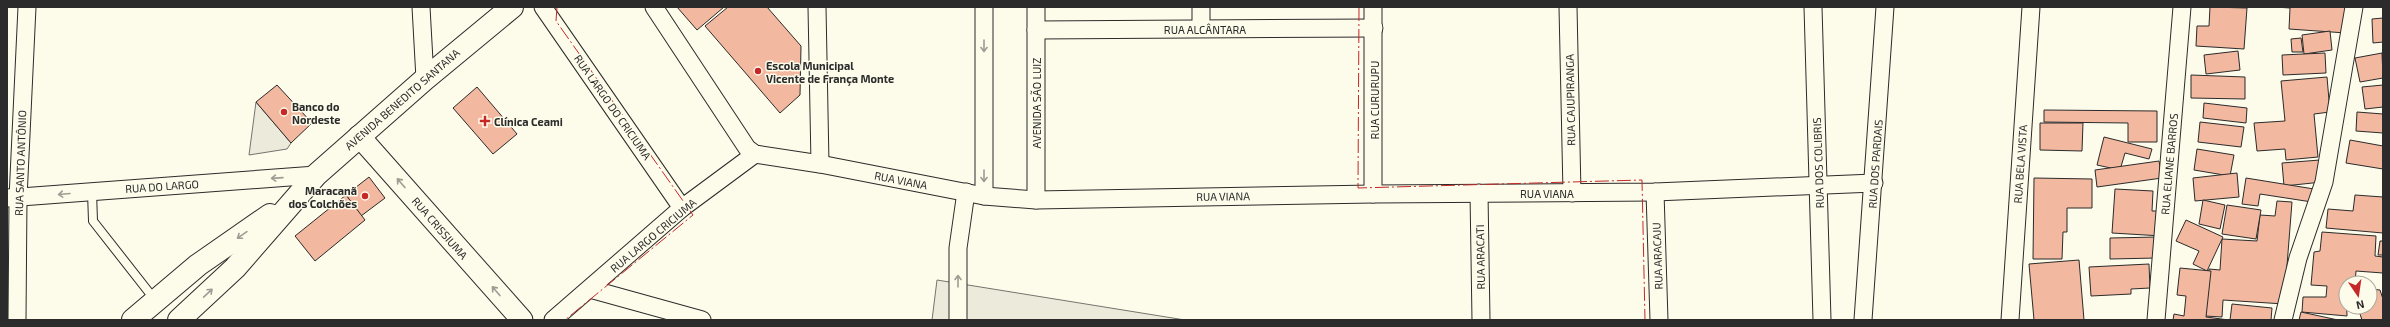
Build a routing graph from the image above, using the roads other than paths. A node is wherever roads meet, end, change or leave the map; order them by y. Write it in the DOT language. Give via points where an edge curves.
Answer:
graph roads {
  1 [pos="27,7"];
  2 [pos="421,7"];
  3 [pos="512,7"];
  4 [pos="543,7"];
  5 [pos="654,7"];
  6 [pos="817,7"];
  7 [pos="984,7"];
  8 [pos="1036,7"];
  9 [pos="1201,7"];
  10 [pos="1373,7"];
  11 [pos="1568,7"];
  12 [pos="1813,7"];
  13 [pos="1885,7"];
  14 [pos="2031,7"];
  15 [pos="2182,7"];
  16 [pos="2354,7"];
  17 [pos="1201,28"];
  18 [pos="1374,28"];
  19 [pos="1036,30"];
  20 [pos="425,79"];
  21 [pos="359,136"];
  22 [pos="755,154"];
  23 [pos="820,164"];
  24 [pos="316,175"];
  25 [pos="1874,183"];
  26 [pos="1819,186"];
  27 [pos="92,192"];
  28 [pos="966,192"];
  29 [pos="1655,192"];
  30 [pos="1479,193"];
  31 [pos="1572,193"];
  32 [pos="1374,194"];
  33 [pos="297,196"];
  34 [pos="984,196"];
  35 [pos="13,198"];
  36 [pos="1036,200"];
  37 [pos="682,208"];
  38 [pos="590,289"];
  39 [pos="156,300"];
  40 [pos="17,320"];
  41 [pos="133,320"];
  42 [pos="179,320"];
  43 [pos="522,320"];
  44 [pos="554,320"];
  45 [pos="702,320"];
  46 [pos="958,320"];
  47 [pos="1480,320"];
  48 [pos="1659,320"];
  49 [pos="1822,320"];
  50 [pos="1863,320"];
  51 [pos="2010,320"];
  52 [pos="2156,320"];
  53 [pos="2282,320"];
  1 -- 35 [label="street, RUA SANTO ANTÔNIO"];
  2 -- 20 [label="street"];
  3 -- 20 [label="main road, AVENIDA BENEDITO SANTANA"];
  4 -- 37 [label="street, RUA LARGO DO CRICIUMA"];
  5 -- 22 [label="street" via="747,148"];
  6 -- 23 [label="street"];
  7 -- 34 [label="street, one-way"];
  8 -- 19 [label="street, AVENIDA SÃO LUIZ"];
  9 -- 17 [label="street"];
  10 -- 18 [label="street, RUA CURURUPU"];
  11 -- 31 [label="street, RUA CAJUPIRANGA"];
  12 -- 26 [label="street, RUA DOS COLIBRIS"];
  13 -- 25 [label="street, RUA DOS PARDAIS"];
  14 -- 51 [label="street, RUA BELA VISTA"];
  15 -- 52 [label="street, RUA ELIANE BARROS"];
  16 -- 53 [label="street" via="2324,182 2302,245"];
  17 -- 18 [label="street, RUA ALCÂNTARA"];
  17 -- 19 [label="street, RUA ALCÂNTARA"];
  18 -- 32 [label="street, RUA CURURUPU"];
  19 -- 36 [label="street, AVENIDA SÃO LUIZ"];
  20 -- 21 [label="main road, AVENIDA BENEDITO SANTANA"];
  21 -- 24 [label="main road, AVENIDA BENEDITO SANTANA"];
  43 -- 21 [label="street, RUA CRISSIUMA, one-way"];
  22 -- 23 [label="street, RUA VIANA"];
  22 -- 37 [label="street, RUA LARGO CRICIUMA"];
  23 -- 28 [label="street, RUA VIANA"];
  24 -- 27 [label="street, RUA DO LARGO, one-way"];
  24 -- 33 [label="main road, AVENIDA BENEDITO SANTANA"];
  25 -- 26 [label="street, RUA VIANA"];
  25 -- 50 [label="street, RUA DOS PARDAIS"];
  26 -- 29 [label="street, RUA VIANA"];
  26 -- 49 [label="street, RUA DOS COLIBRIS"];
  27 -- 35 [label="street, RUA DO LARGO, one-way"];
  27 -- 39 [label="lane" via="93,221"];
  28 -- 34 [label="street, RUA VIANA"];
  46 -- 28 [label="street, one-way" via="958,248"];
  29 -- 31 [label="street, RUA VIANA"];
  29 -- 48 [label="street, RUA ARACAJU"];
  30 -- 31 [label="street, RUA VIANA"];
  30 -- 32 [label="street, RUA VIANA"];
  30 -- 47 [label="street, RUA ARACATI"];
  32 -- 36 [label="street, RUA VIANA"];
  33 -- 39 [label="main road, AVENIDA BENEDITO SANTANA, one-way" via="198,266"];
  42 -- 33 [label="main road, AVENIDA BENEDITO SANTANA, one-way" via="235,268"];
  34 -- 36 [label="street, RUA VIANA"];
  35 -- 40 [label="street, RUA SANTO ANTÔNIO"];
  37 -- 38 [label="street, RUA LARGO CRICIUMA"];
  38 -- 44 [label="street, RUA LARGO CRICIUMA"];
  38 -- 45 [label="street"];
  39 -- 41 [label="main road, AVENIDA BENEDITO SANTANA"];
}
